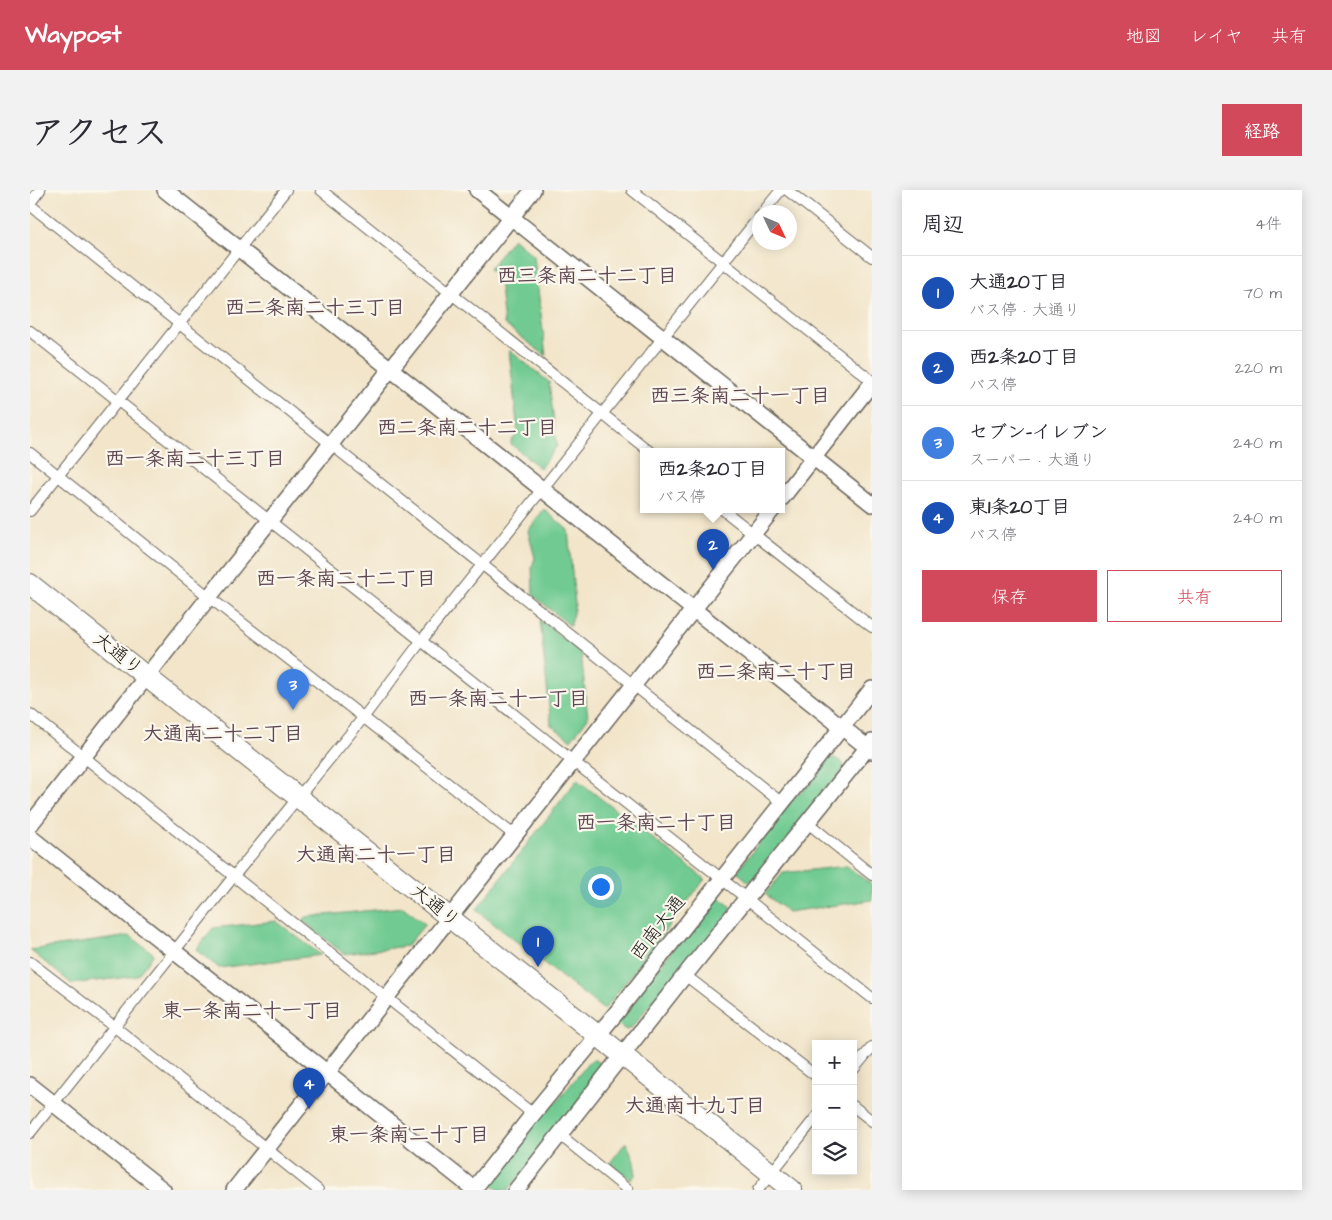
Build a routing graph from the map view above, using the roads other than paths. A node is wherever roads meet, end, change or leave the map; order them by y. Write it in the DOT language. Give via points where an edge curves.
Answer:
graph roads {
  1 [pos="40,190"];
  2 [pos="165,190"];
  3 [pos="286,190"];
  4 [pos="321,190"];
  5 [pos="477,190"];
  6 [pos="533,190"];
  7 [pos="632,190"];
  8 [pos="781,190"];
  9 [pos="787,190"];
  10 [pos="30,204"];
  11 [pos="769,205"];
  12 [pos="512,217"];
  13 [pos="752,227"];
  14 [pos="239,248"];
  15 [pos="872,257"];
  16 [pos="723,263"];
  17 [pos="451,293"];
  18 [pos="179,324"];
  19 [pos="30,330"];
  20 [pos="662,338"];
  21 [pos="390,370"];
  22 [pos="872,382"];
  23 [pos="118,400"];
  24 [pos="601,414"];
  25 [pos="330,445"];
  26 [pos="645,448"];
  27 [pos="30,453"];
  28 [pos="813,458"];
  29 [pos="58,476"];
  30 [pos="542,489"];
  31 [pos="785,494"];
  32 [pos="872,504"];
  33 [pos="30,511"];
  34 [pos="727,513"];
  35 [pos="770,513"];
  36 [pos="270,520"];
  37 [pos="754,534"];
  38 [pos="482,565"];
  39 [pos="30,584"];
  40 [pos="209,597"];
  41 [pos="692,610"];
  42 [pos="872,627"];
  43 [pos="422,640"];
  44 [pos="146,676"];
  45 [pos="633,685"];
  46 [pos="872,689"];
  47 [pos="30,714"];
  48 [pos="363,718"];
  49 [pos="842,728"];
  50 [pos="870,747"];
  51 [pos="84,756"];
  52 [pos="573,760"];
  53 [pos="298,797"];
  54 [pos="782,802"];
  55 [pos="808,822"];
  56 [pos="30,825"];
  57 [pos="514,835"];
  58 [pos="30,837"];
  59 [pos="872,875"];
  60 [pos="234,876"];
  61 [pos="722,878"];
  62 [pos="747,899"];
  63 [pos="450,917"];
  64 [pos="175,951"];
  65 [pos="30,962"];
  66 [pos="685,974"];
  67 [pos="386,997"];
  68 [pos="872,998"];
  69 [pos="115,1027"];
  70 [pos="598,1036"];
  71 [pos="872,1047"];
  72 [pos="622,1054"];
  73 [pos="857,1065"];
  74 [pos="326,1072"];
  75 [pos="812,1073"];
  76 [pos="30,1084"];
  77 [pos="54,1103"];
  78 [pos="857,1109"];
  79 [pos="533,1114"];
  80 [pos="872,1121"];
  81 [pos="812,1122"];
  82 [pos="30,1133"];
  83 [pos="560,1135"];
  84 [pos="266,1148"];
  85 [pos="771,1173"];
  86 [pos="163,1190"];
  87 [pos="234,1190"];
  88 [pos="318,1190"];
  89 [pos="474,1190"];
  90 [pos="516,1190"];
  91 [pos="628,1190"];
  92 [pos="758,1190"];
  93 [pos="792,1190"];
  1 -- 10 [label="street"];
  2 -- 14 [label="street"];
  3 -- 14 [label="street"];
  4 -- 17 [label="street"];
  5 -- 12 [label="street"];
  6 -- 12 [label="street"];
  7 -- 16 [label="street"];
  8 -- 11 [label="street"];
  9 -- 15 [label="street"];
  10 -- 18 [label="street"];
  12 -- 17 [label="street"];
  12 -- 20 [label="street"];
  13 -- 16 [label="street"];
  14 -- 18 [label="street"];
  14 -- 21 [label="street"];
  16 -- 20 [label="street"];
  16 -- 22 [label="street"];
  17 -- 21 [label="street"];
  17 -- 24 [label="street"];
  18 -- 23 [label="street"];
  18 -- 25 [label="street"];
  19 -- 23 [label="street"];
  20 -- 24 [label="street"];
  20 -- 28 [label="street"];
  21 -- 25 [label="street"];
  21 -- 30 [label="street"];
  22 -- 28 [label="street"];
  23 -- 29 [label="street"];
  23 -- 36 [label="street"];
  24 -- 26 [label="street"];
  24 -- 30 [label="street"];
  25 -- 36 [label="street"];
  25 -- 38 [label="street"];
  27 -- 29 [label="street"];
  28 -- 31 [label="street"];
  28 -- 32 [label="street"];
  29 -- 33 [label="street"];
  29 -- 40 [label="street"];
  30 -- 38 [label="street"];
  30 -- 41 [label="street"];
  34 -- 37 [label="street"];
  35 -- 37 [label="street"];
  36 -- 40 [label="street"];
  36 -- 43 [label="street"];
  37 -- 41 [label="street"];
  37 -- 42 [label="street"];
  38 -- 43 [label="street"];
  38 -- 45 [label="street"];
  39 -- 44 [label="highway, 大通り"];
  40 -- 44 [label="street"];
  40 -- 48 [label="street"];
  41 -- 45 [label="street"];
  41 -- 49 [label="street"];
  43 -- 48 [label="street"];
  43 -- 52 [label="street"];
  44 -- 51 [label="street"];
  44 -- 53 [label="highway, 大通り"];
  45 -- 52 [label="street"];
  45 -- 54 [label="street"];
  46 -- 49 [label="street, 西南大通"];
  47 -- 51 [label="street"];
  48 -- 53 [label="street"];
  48 -- 57 [label="street"];
  49 -- 50 [label="street"];
  49 -- 54 [label="street, 西南大通"];
  50 -- 55 [label="street"];
  51 -- 56 [label="street"];
  51 -- 60 [label="street"];
  52 -- 57 [label="street"];
  52 -- 61 [label="street"];
  53 -- 60 [label="street"];
  53 -- 63 [label="highway, 大通り"];
  54 -- 61 [label="street, 西南大通"];
  55 -- 59 [label="street"];
  55 -- 62 [label="street"];
  57 -- 63 [label="street"];
  58 -- 64 [label="street"];
  60 -- 64 [label="street"];
  60 -- 67 [label="street"];
  61 -- 62 [label="street"];
  61 -- 70 [label="street, 西南大通"];
  62 -- 66 [label="street"];
  62 -- 68 [label="street"];
  63 -- 67 [label="street"];
  63 -- 70 [label="highway, 大通り"];
  64 -- 69 [label="street"];
  64 -- 74 [label="street"];
  65 -- 69 [label="street"];
  66 -- 72 [label="street"];
  66 -- 75 [label="street"];
  67 -- 74 [label="street"];
  67 -- 79 [label="street"];
  69 -- 77 [label="street"];
  69 -- 84 [label="street"];
  70 -- 72 [label="highway, 大通り"];
  70 -- 79 [label="street, 西南大通"];
  71 -- 73 [label="street"];
  72 -- 83 [label="street"];
  72 -- 85 [label="highway, 大通り"];
  74 -- 84 [label="street"];
  74 -- 89 [label="street"];
  76 -- 77 [label="street"];
  77 -- 82 [label="street"];
  77 -- 86 [label="street"];
  78 -- 80 [label="street"];
  79 -- 89 [label="street, 西南大通"];
  81 -- 85 [label="street"];
  83 -- 90 [label="street"];
  83 -- 91 [label="street"];
  84 -- 87 [label="street"];
  84 -- 88 [label="street"];
  85 -- 92 [label="street"];
  85 -- 93 [label="highway, 大通り"];
}
